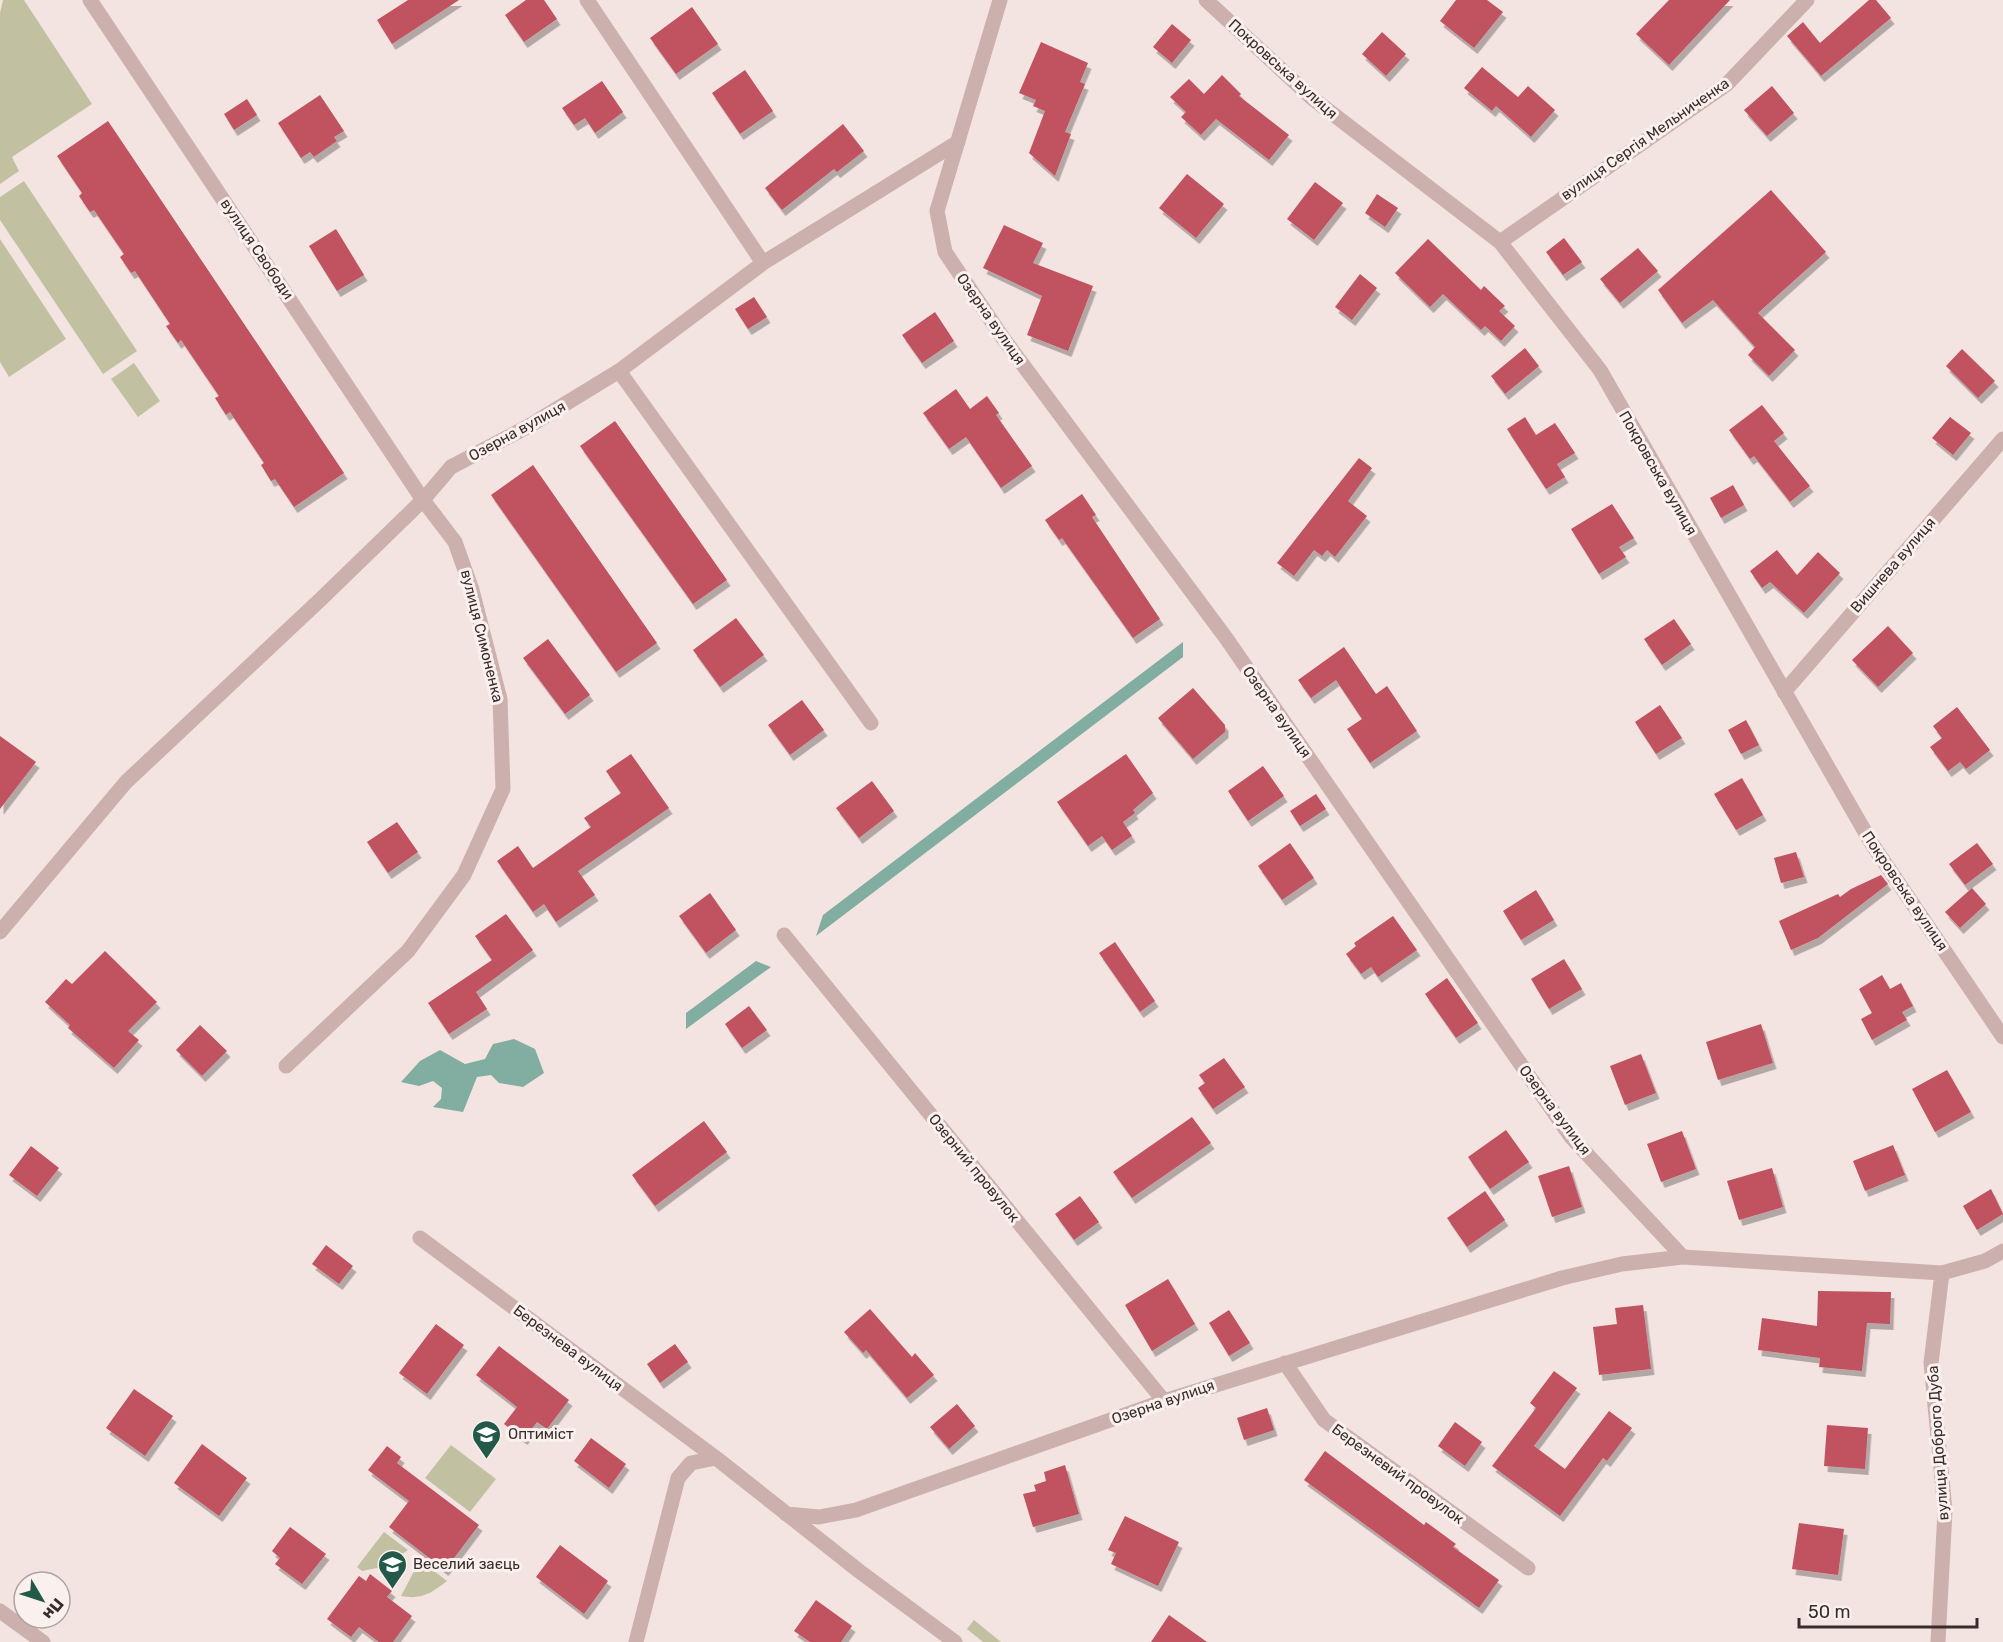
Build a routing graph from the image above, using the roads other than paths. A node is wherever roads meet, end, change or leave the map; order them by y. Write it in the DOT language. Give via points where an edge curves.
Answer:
graph roads {
  1 [pos="90,0"];
  2 [pos="587,0"];
  3 [pos="1000,0"];
  4 [pos="1206,0"];
  5 [pos="1807,0"];
  6 [pos="958,142"];
  7 [pos="1500,242"];
  8 [pos="763,262"];
  9 [pos="620,371"];
  10 [pos="2003,439"];
  11 [pos="423,500"];
  12 [pos="1784,692"];
  13 [pos="871,723"];
  14 [pos="0,932"];
  15 [pos="784,935"];
  16 [pos="2003,1037"];
  17 [pos="286,1066"];
  18 [pos="420,1238"];
  19 [pos="2003,1251"];
  20 [pos="1683,1257"];
  21 [pos="1942,1273"];
  22 [pos="1285,1363"];
  23 [pos="1164,1401"];
  24 [pos="716,1458"];
  25 [pos="786,1514"];
  26 [pos="1528,1568"];
  27 [pos="0,1611"];
  28 [pos="43,1642"];
  29 [pos="636,1642"];
  30 [pos="956,1642"];
  31 [pos="1938,1642"];
  1 -- 11 [label="street, вулиця Свободи"];
  2 -- 8 [label="street"];
  3 -- 6 [label="street, Озерна вулиця"];
  4 -- 7 [label="street, Покровська вулиця" via="1312,98"];
  5 -- 7 [label="street, вулиця Сергія Мельниченка" via="1727,84"];
  6 -- 8 [label="street, Озерна вулиця"];
  6 -- 20 [label="street, Озерна вулиця" via="937,211 945,252 1003,338 1226,638 1571,1137"];
  7 -- 12 [label="street, Покровська вулиця" via="1600,370"];
  8 -- 9 [label="street, Озерна вулиця"];
  9 -- 11 [label="street, Озерна вулиця" via="529,426 450,467"];
  9 -- 13 [label="street"];
  10 -- 12 [label="street, Вишнева вулиця"];
  11 -- 14 [label="street, Озерна вулиця" via="126,782"];
  11 -- 17 [label="street, вулиця Симоненка" via="455,542 472,590 500,699 503,789 464,875 408,951"];
  12 -- 16 [label="street, Покровська вулиця" via="1872,844"];
  15 -- 23 [label="street, Озерний провулок"];
  18 -- 24 [label="street, Березнева вулиця"];
  19 -- 21 [label="street" via="1985,1261"];
  20 -- 21 [label="street, Озерна вулиця"];
  20 -- 22 [label="street, Озерна вулиця" via="1622,1264 1562,1278"];
  21 -- 31 [label="street, вулиця Доброго Дуба" via="1932,1363 1945,1511"];
  22 -- 23 [label="street, Озерна вулиця"];
  22 -- 26 [label="street, Березневий провулок" via="1324,1420"];
  23 -- 25 [label="street, Озерна вулиця" via="856,1510 819,1517"];
  24 -- 25 [label="street, Березнева вулиця"];
  24 -- 29 [label="street" via="691,1463 678,1478"];
  25 -- 30 [label="street, Березнева вулиця"];
  27 -- 28 [label="street"];
}
